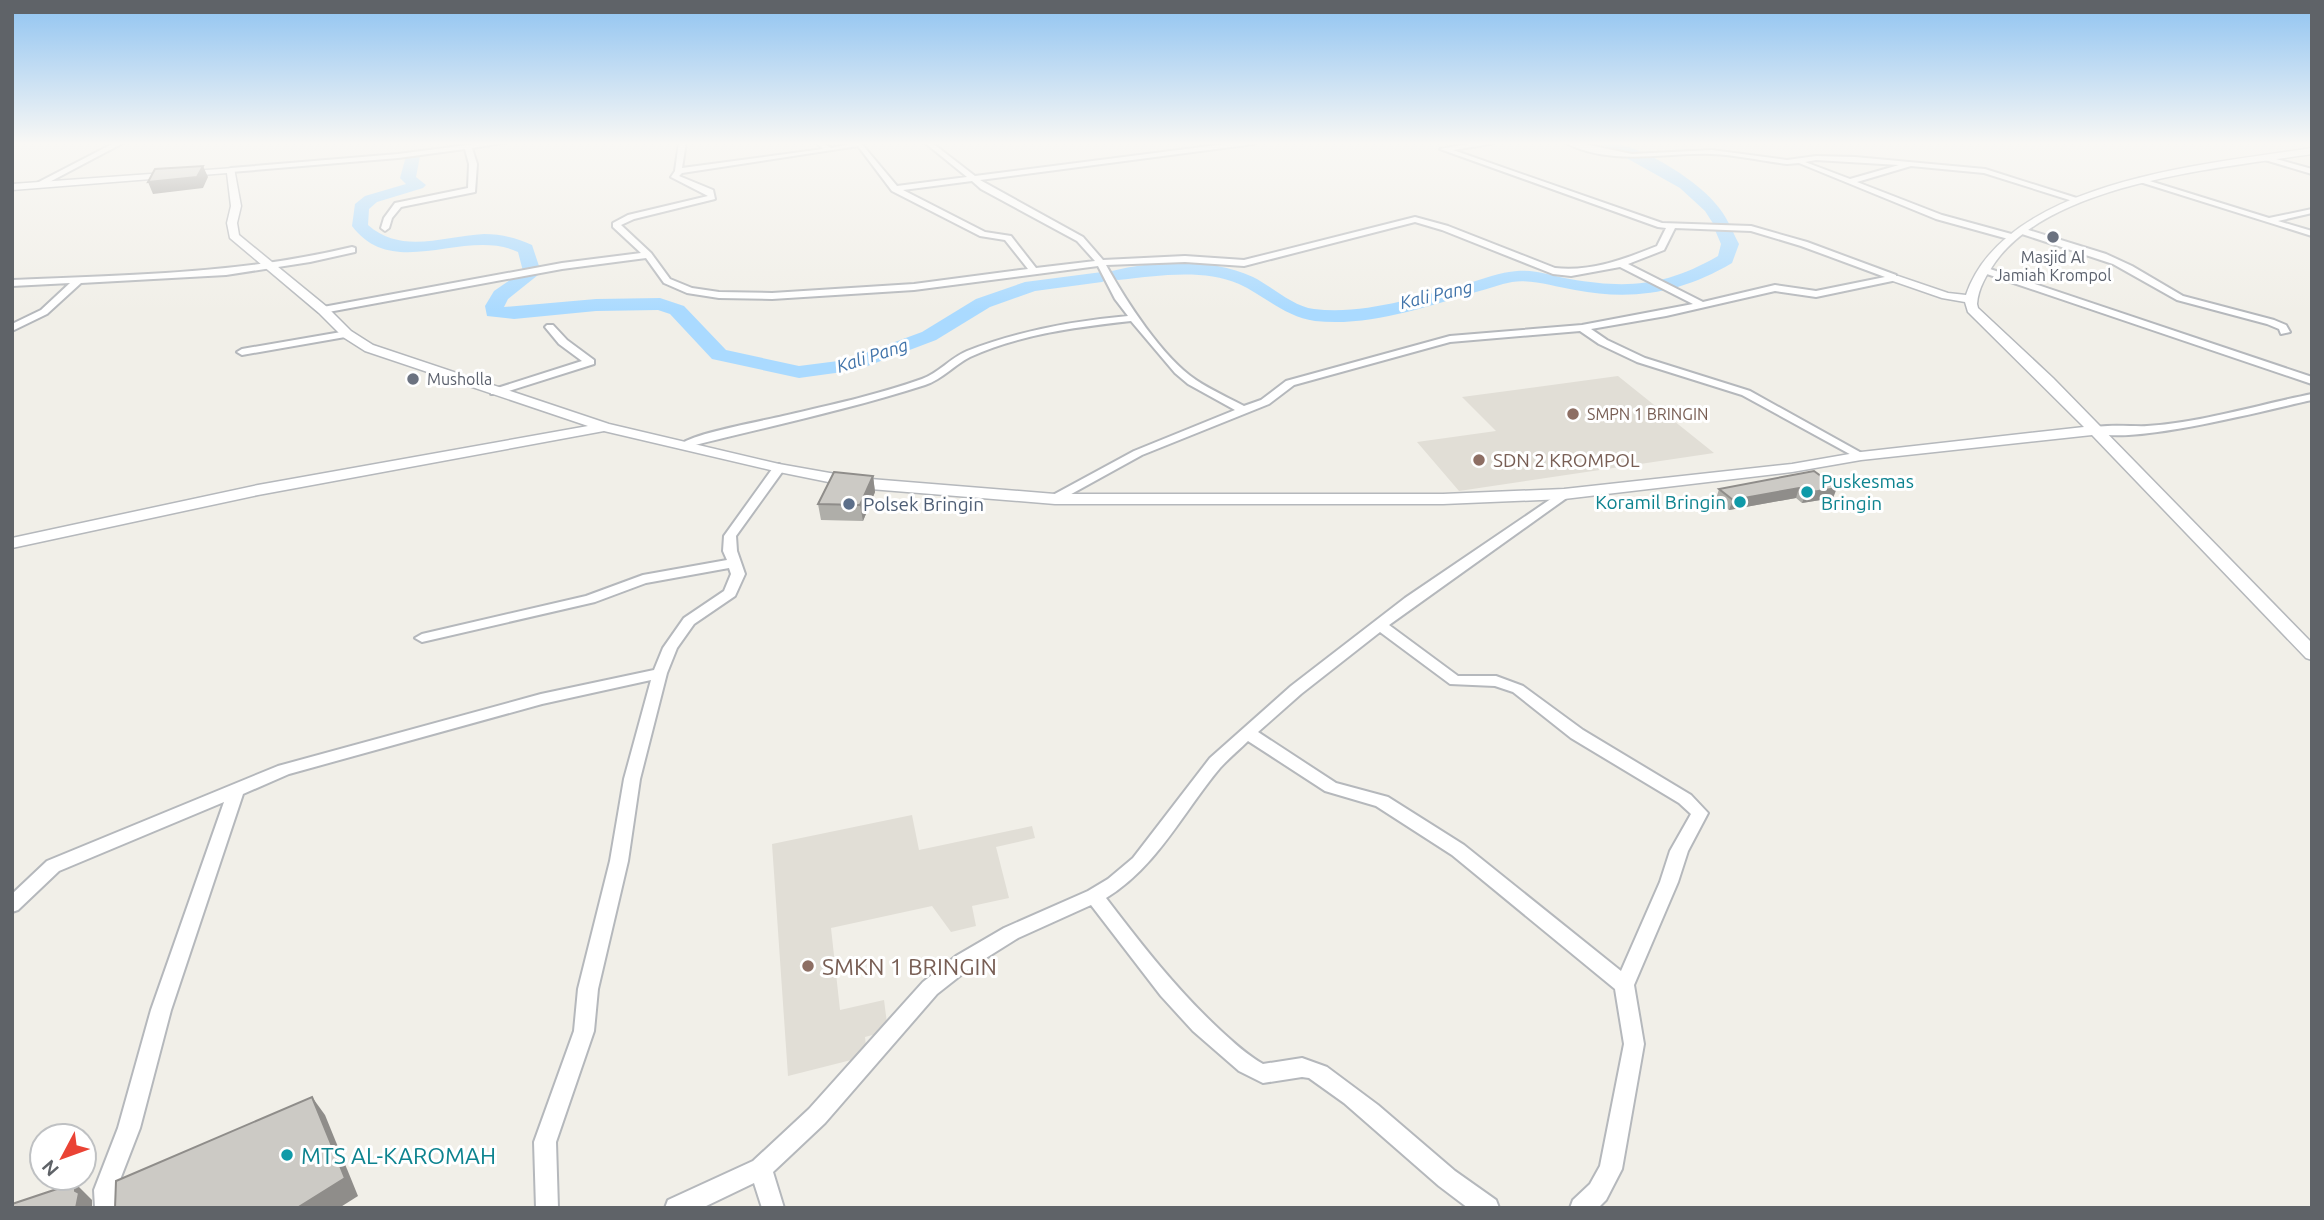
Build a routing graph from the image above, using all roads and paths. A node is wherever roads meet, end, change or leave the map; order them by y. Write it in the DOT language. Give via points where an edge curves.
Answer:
graph roads {
  1 [pos="235,199"];
  2 [pos="429,199"];
  3 [pos="704,199"];
  4 [pos="914,199"];
  5 [pos="1010,199"];
  6 [pos="1589,199"];
  7 [pos="1895,199"];
  8 [pos="2072,199"];
  9 [pos="2085,199"];
  10 [pos="2203,199"];
  11 [pos="2079,201"];
  12 [pos="2312,211"];
  13 [pos="2269,220"];
  14 [pos="1671,227"];
  15 [pos="385,228"];
  16 [pos="2017,234"];
  17 [pos="2312,234"];
  18 [pos="352,250"];
  19 [pos="648,255"];
  20 [pos="1100,261"];
  21 [pos="1620,264"];
  22 [pos="271,267"];
  23 [pos="1032,270"];
  24 [pos="1984,270"];
  25 [pos="1894,278"];
  26 [pos="78,281"];
  27 [pos="12,283"];
  28 [pos="1970,299"];
  29 [pos="1700,304"];
  30 [pos="323,310"];
  31 [pos="1134,317"];
  32 [pos="550,327"];
  33 [pos="12,328"];
  34 [pos="1582,328"];
  35 [pos="2285,332"];
  36 [pos="348,334"];
  37 [pos="242,352"];
  38 [pos="2312,381"];
  39 [pos="495,392"];
  40 [pos="2312,397"];
  41 [pos="1243,410"];
  42 [pos="605,427"];
  43 [pos="2095,430"];
  44 [pos="687,444"];
  45 [pos="1861,456"];
  46 [pos="779,468"];
  47 [pos="1564,494"];
  48 [pos="1055,499"];
  49 [pos="12,543"];
  50 [pos="734,563"];
  51 [pos="1380,625"];
  52 [pos="422,638"];
  53 [pos="2312,654"];
  54 [pos="660,673"];
  55 [pos="1247,733"];
  56 [pos="237,788"];
  57 [pos="1094,896"];
  58 [pos="12,905"];
  59 [pos="1624,985"];
  60 [pos="761,1169"];
  61 [pos="106,1208"];
  62 [pos="547,1208"];
  63 [pos="676,1208"];
  64 [pos="773,1208"];
  65 [pos="1488,1208"];
  66 [pos="1581,1208"];
  1 -- 22 [label="street" via="234,236"];
  2 -- 15 [label="street" via="398,205"];
  3 -- 19 [label="street" via="616,223"];
  4 -- 23 [label="street" via="983,234 1008,238"];
  5 -- 20 [label="street" via="1066,229"];
  6 -- 14 [label="street"];
  7 -- 16 [label="street" via="1939,217"];
  8 -- 11 [label="street"];
  9 -- 11 [label="street"];
  10 -- 13 [label="street"];
  11 -- 16 [label="street" via="2051,211"];
  12 -- 13 [label="street"];
  13 -- 17 [label="street"];
  14 -- 21 [label="street" via="1661,248"];
  14 -- 25 [label="street" via="1751,229"];
  16 -- 24 [label="street" via="1995,251"];
  16 -- 35 [label="street" via="2105,258 2165,292 2259,317"];
  18 -- 22 [label="street"];
  19 -- 23 [label="street" via="676,287 719,295 914,287"];
  19 -- 30 [label="street" via="562,266"];
  20 -- 21 [label="street" via="1244,263 1415,219 1560,272"];
  20 -- 23 [label="street"];
  20 -- 31 [label="street"];
  21 -- 29 [label="street"];
  22 -- 26 [label="street"];
  22 -- 30 [label="street"];
  24 -- 28 [label="street"];
  24 -- 38 [label="street"];
  25 -- 28 [label="street" via="1946,296"];
  25 -- 29 [label="street" via="1816,294 1774,288"];
  26 -- 27 [label="street"];
  26 -- 33 [label="street" via="44,312"];
  28 -- 43 [label="street" via="1972,309"];
  29 -- 34 [label="street"];
  30 -- 36 [label="street"];
  31 -- 41 [label="street" via="1192,382"];
  31 -- 44 [label="street" via="1016,338 956,360 942,373 911,386"];
  32 -- 39 [label="street" via="590,362"];
  34 -- 41 [label="street" via="1424,345 1290,383 1265,402"];
  34 -- 45 [label="street" via="1641,360 1746,393"];
  36 -- 37 [label="street"];
  36 -- 39 [label="street" via="369,348"];
  39 -- 42 [label="street"];
  40 -- 43 [label="street" via="2160,429"];
  41 -- 48 [label="street" via="1138,453"];
  42 -- 44 [label="street"];
  42 -- 49 [label="street" via="258,490"];
  43 -- 45 [label="street"];
  43 -- 53 [label="street"];
  44 -- 46 [label="street"];
  45 -- 47 [label="street"];
  46 -- 48 [label="street" via="858,482"];
  46 -- 50 [label="street" via="730,536"];
  47 -- 48 [label="street" via="1443,499"];
  47 -- 51 [label="street"];
  50 -- 52 [label="street" via="643,579 590,599"];
  50 -- 54 [label="street" via="738,574 730,593 689,621"];
  51 -- 55 [label="street"];
  51 -- 59 [label="street" via="1455,681 1496,681 1518,689 1554,719 1685,799 1700,813 1679,851"];
  54 -- 56 [label="street" via="541,699 284,770"];
  54 -- 62 [label="street" via="632,779 588,989 584,1031 545,1142"];
  55 -- 57 [label="street" via="1216,762 1139,863"];
  55 -- 59 [label="street" via="1331,787 1382,801 1458,850"];
  56 -- 58 [label="street" via="53,866"];
  56 -- 61 [label="street" via="161,1010 129,1128 104,1190"];
  57 -- 60 [label="street" via="1011,933 930,988 817,1116"];
  57 -- 65 [label="street" via="1152,973 1245,1065 1272,1074 1306,1067 1330,1080"];
  59 -- 66 [label="street" via="1634,1044 1611,1169 1598,1192"];
  60 -- 63 [label="street"];
  60 -- 64 [label="street"];
}
